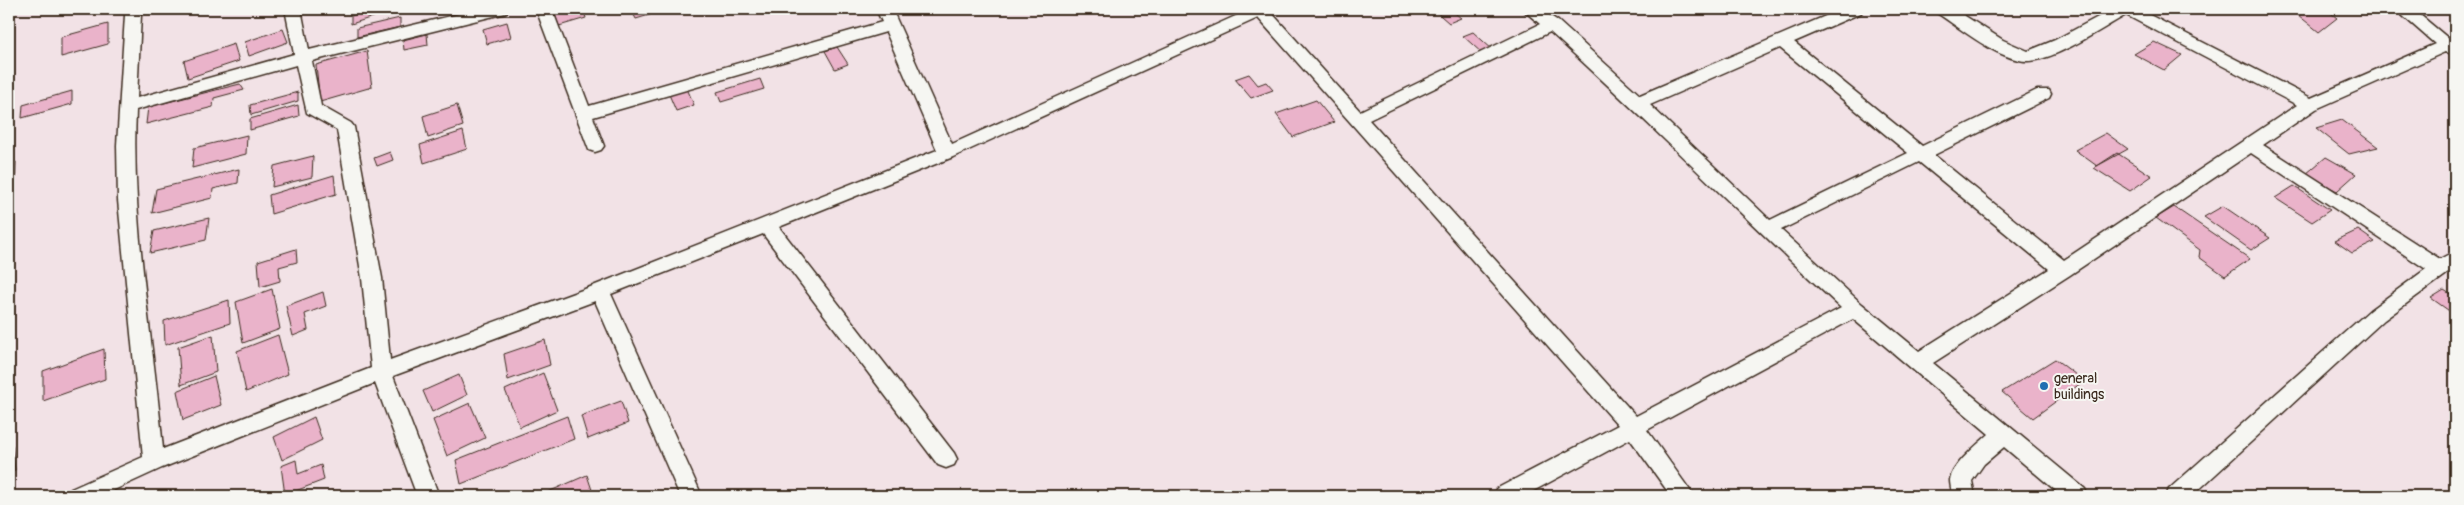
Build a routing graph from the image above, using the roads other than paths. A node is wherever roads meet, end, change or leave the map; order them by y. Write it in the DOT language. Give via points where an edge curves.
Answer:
graph roads {
  1 [pos="131,9"];
  2 [pos="293,9"];
  3 [pos="500,9"];
  4 [pos="544,9"];
  5 [pos="884,9"];
  6 [pos="1530,9"];
  7 [pos="1854,9"];
  8 [pos="1943,9"];
  9 [pos="2126,9"];
  10 [pos="1262,10"];
  11 [pos="2410,10"];
  12 [pos="891,25"];
  13 [pos="1552,25"];
  14 [pos="1781,40"];
  15 [pos="2451,48"];
  16 [pos="304,57"];
  17 [pos="2042,94"];
  18 [pos="1638,103"];
  19 [pos="2310,104"];
  20 [pos="129,106"];
  21 [pos="583,114"];
  22 [pos="1357,119"];
  23 [pos="2250,145"];
  24 [pos="595,146"];
  25 [pos="947,152"];
  26 [pos="1920,154"];
  27 [pos="767,225"];
  28 [pos="1768,229"];
  29 [pos="2448,263"];
  30 [pos="2063,270"];
  31 [pos="600,290"];
  32 [pos="1855,309"];
  33 [pos="1918,362"];
  34 [pos="381,372"];
  35 [pos="1633,427"];
  36 [pos="2003,436"];
  37 [pos="946,458"];
  38 [pos="154,462"];
  39 [pos="103,491"];
  40 [pos="79,496"];
  41 [pos="428,496"];
  42 [pos="692,496"];
  43 [pos="1504,496"];
  44 [pos="1683,496"];
  45 [pos="1964,496"];
  46 [pos="2077,496"];
  47 [pos="2177,496"];
  1 -- 20 [label="street"];
  2 -- 16 [label="street"];
  3 -- 16 [label="street"];
  4 -- 21 [label="street"];
  5 -- 12 [label="street"];
  6 -- 13 [label="street"];
  7 -- 14 [label="street"];
  8 -- 9 [label="street" via="2006,49 2028,56 2056,46"];
  9 -- 19 [label="street"];
  10 -- 22 [label="street"];
  10 -- 25 [label="street"];
  11 -- 15 [label="street"];
  12 -- 21 [label="street"];
  12 -- 25 [label="street"];
  13 -- 18 [label="street"];
  13 -- 22 [label="street"];
  14 -- 18 [label="street"];
  14 -- 26 [label="street"];
  15 -- 19 [label="street"];
  16 -- 20 [label="street"];
  16 -- 34 [label="street" via="313,109 345,127 372,278"];
  17 -- 26 [label="street"];
  18 -- 28 [label="street"];
  19 -- 23 [label="street"];
  20 -- 38 [label="street" via="126,163 132,257"];
  21 -- 24 [label="street"];
  22 -- 35 [label="street"];
  23 -- 29 [label="street"];
  23 -- 30 [label="street"];
  25 -- 27 [label="street"];
  26 -- 28 [label="street"];
  26 -- 30 [label="street"];
  27 -- 31 [label="street"];
  27 -- 37 [label="street"];
  28 -- 32 [label="street"];
  29 -- 47 [label="street" via="2377,315"];
  30 -- 33 [label="street"];
  31 -- 34 [label="street"];
  31 -- 42 [label="street"];
  32 -- 33 [label="street"];
  32 -- 35 [label="street"];
  33 -- 36 [label="street"];
  34 -- 38 [label="street"];
  34 -- 41 [label="street"];
  35 -- 43 [label="street"];
  35 -- 44 [label="street"];
  36 -- 45 [label="street" via="1976,458 1961,480"];
  36 -- 46 [label="street"];
  38 -- 39 [label="street"];
  39 -- 40 [label="street"];
}
